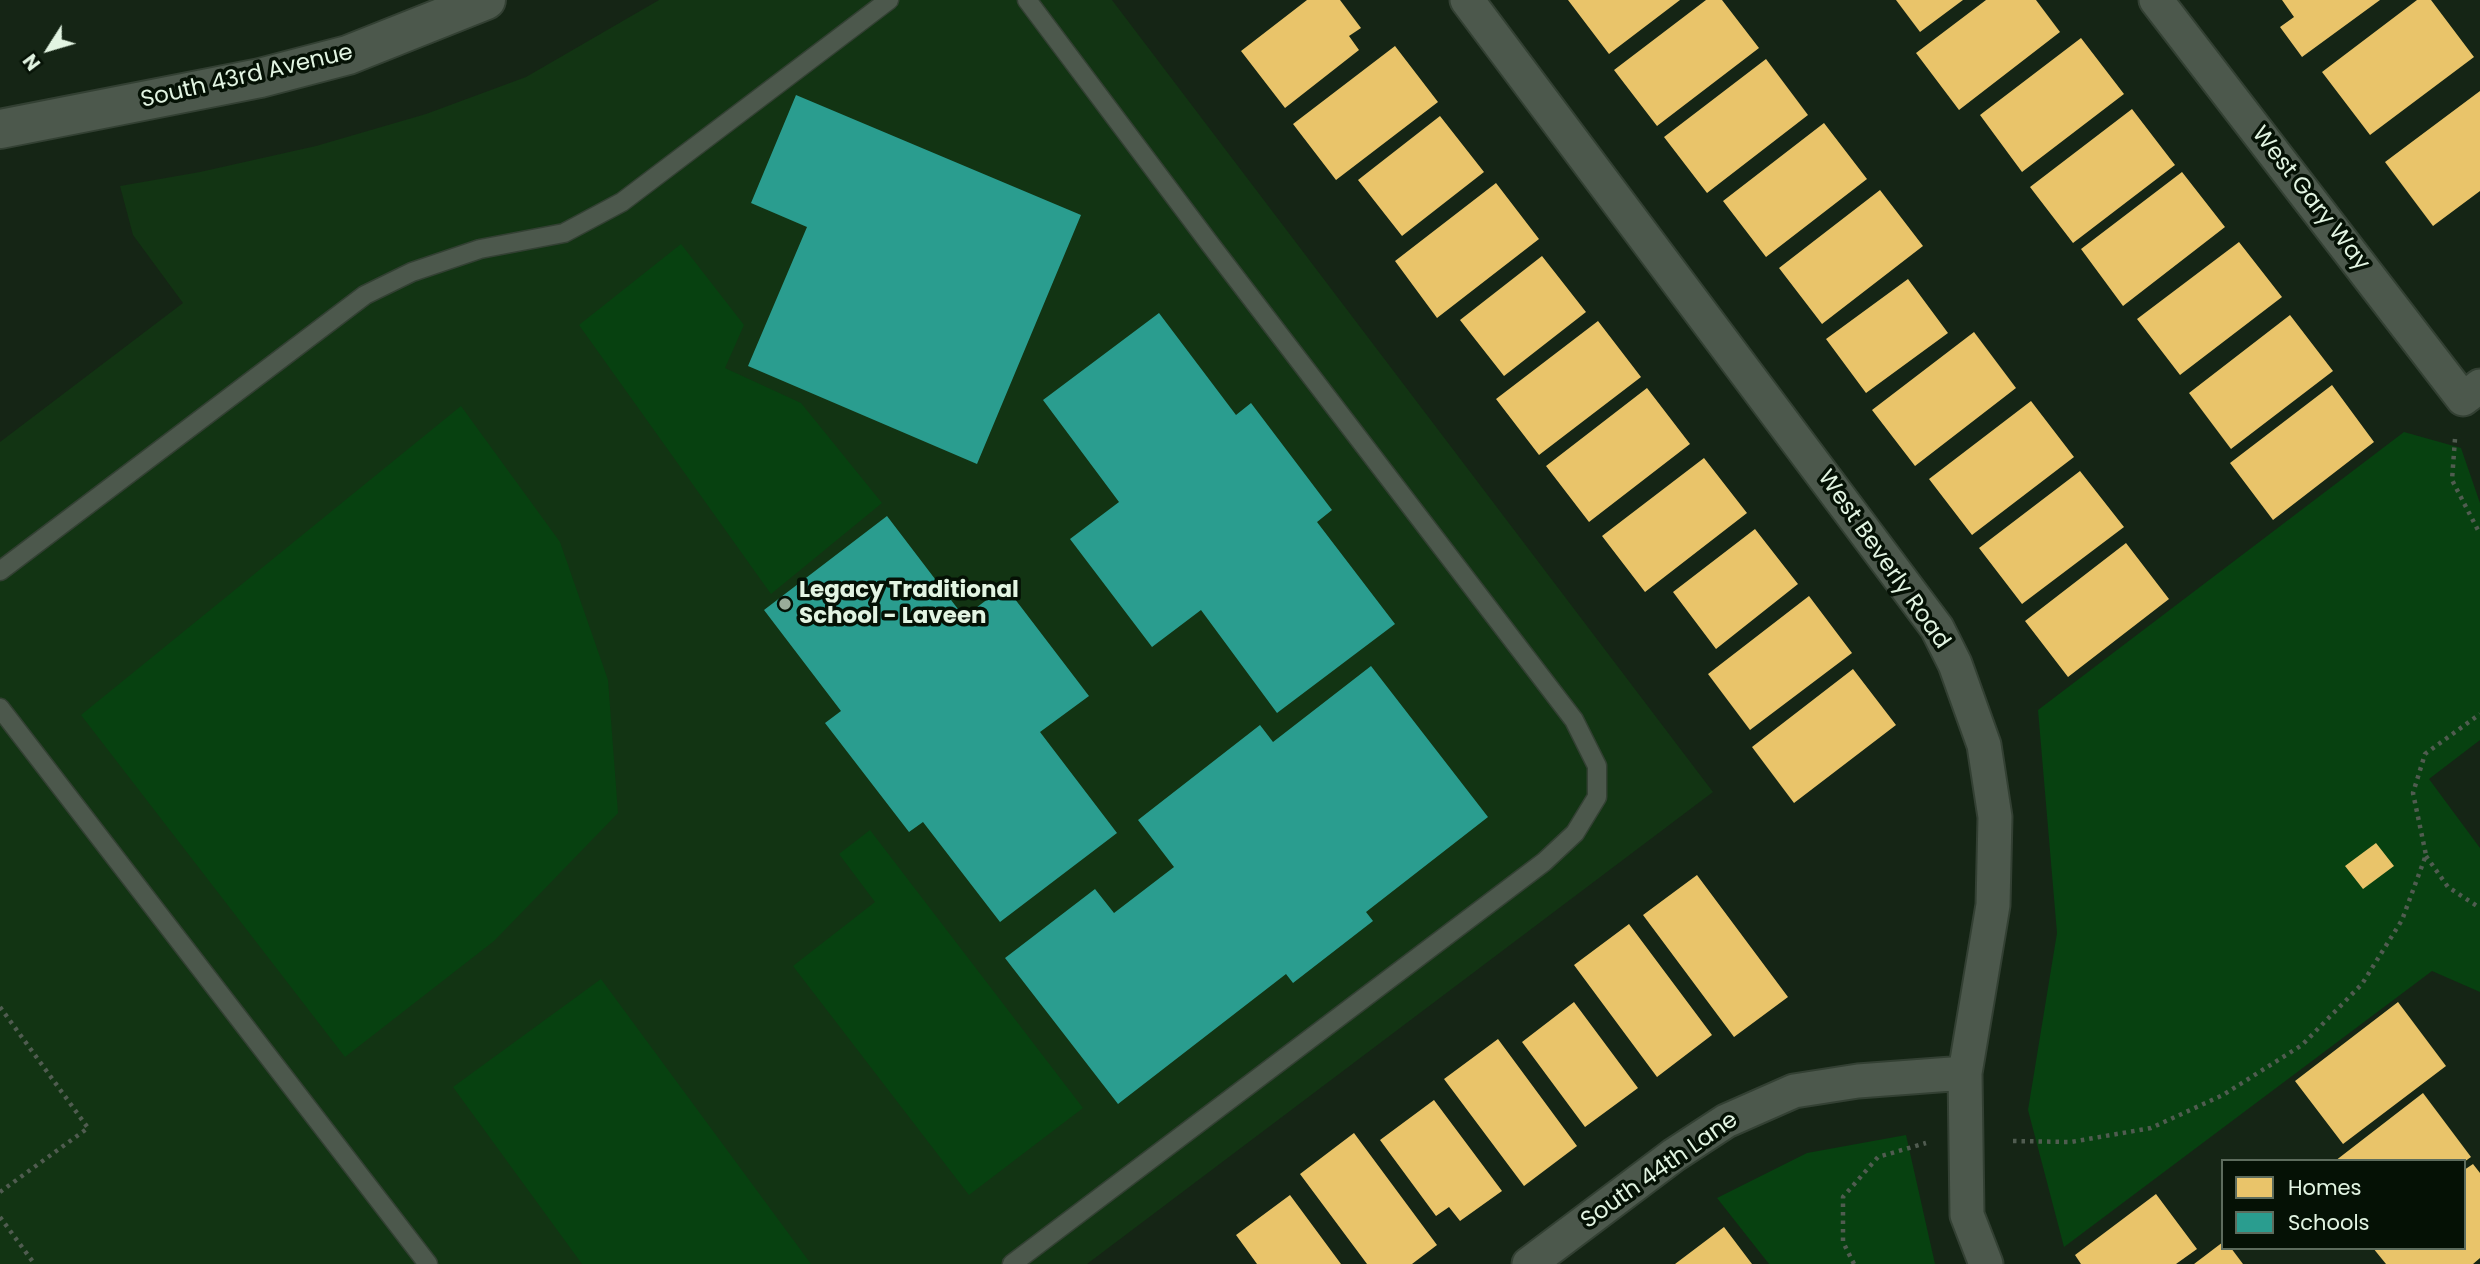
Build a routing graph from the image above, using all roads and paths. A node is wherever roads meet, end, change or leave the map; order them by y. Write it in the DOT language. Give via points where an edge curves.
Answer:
graph roads {
  1 [pos="486,0"];
  2 [pos="889,0"];
  3 [pos="1027,0"];
  4 [pos="1467,0"];
  5 [pos="2156,0"];
  6 [pos="0,130"];
  7 [pos="2471,393"];
  8 [pos="2455,439"];
  9 [pos="2480,534"];
  10 [pos="0,571"];
  11 [pos="0,708"];
  12 [pos="2480,714"];
  13 [pos="2426,855"];
  14 [pos="2480,908"];
  15 [pos="0,1007"];
  16 [pos="1965,1073"];
  17 [pos="2012,1141"];
  18 [pos="1926,1143"];
  19 [pos="0,1192"];
  20 [pos="0,1217"];
  21 [pos="32,1263"];
  22 [pos="428,1264"];
  23 [pos="1012,1264"];
  24 [pos="1530,1264"];
  25 [pos="1854,1264"];
  26 [pos="1986,1264"];
  1 -- 6 [label="street, South 43rd Avenue" via="348,55 260,78"];
  2 -- 10 [label="lane" via="622,202 564,233 480,249 412,271 365,295"];
  3 -- 23 [label="lane" via="1574,720 1597,766 1597,797 1575,833 1544,862"];
  4 -- 16 [label="street, West Beverly Road" via="1937,628 1955,664 1984,745 1995,817 1993,905"];
  5 -- 7 [label="street, West Gary Way"];
  8 -- 9 [label="path" via="2452,480"];
  11 -- 22 [label="lane"];
  12 -- 13 [label="path" via="2425,754 2413,793"];
  13 -- 14 [label="path" via="2448,887"];
  13 -- 17 [label="path" via="2402,920 2362,984 2302,1045 2223,1095 2151,1128 2071,1142"];
  15 -- 19 [label="path" via="88,1128"];
  16 -- 24 [label="street, South 44th Lane" via="1794,1091 1726,1121 1674,1155"];
  16 -- 26 [label="street, West Beverly Road" via="1967,1215"];
  18 -- 25 [label="path" via="1878,1157 1843,1197 1843,1242"];
  20 -- 21 [label="path"];
}
